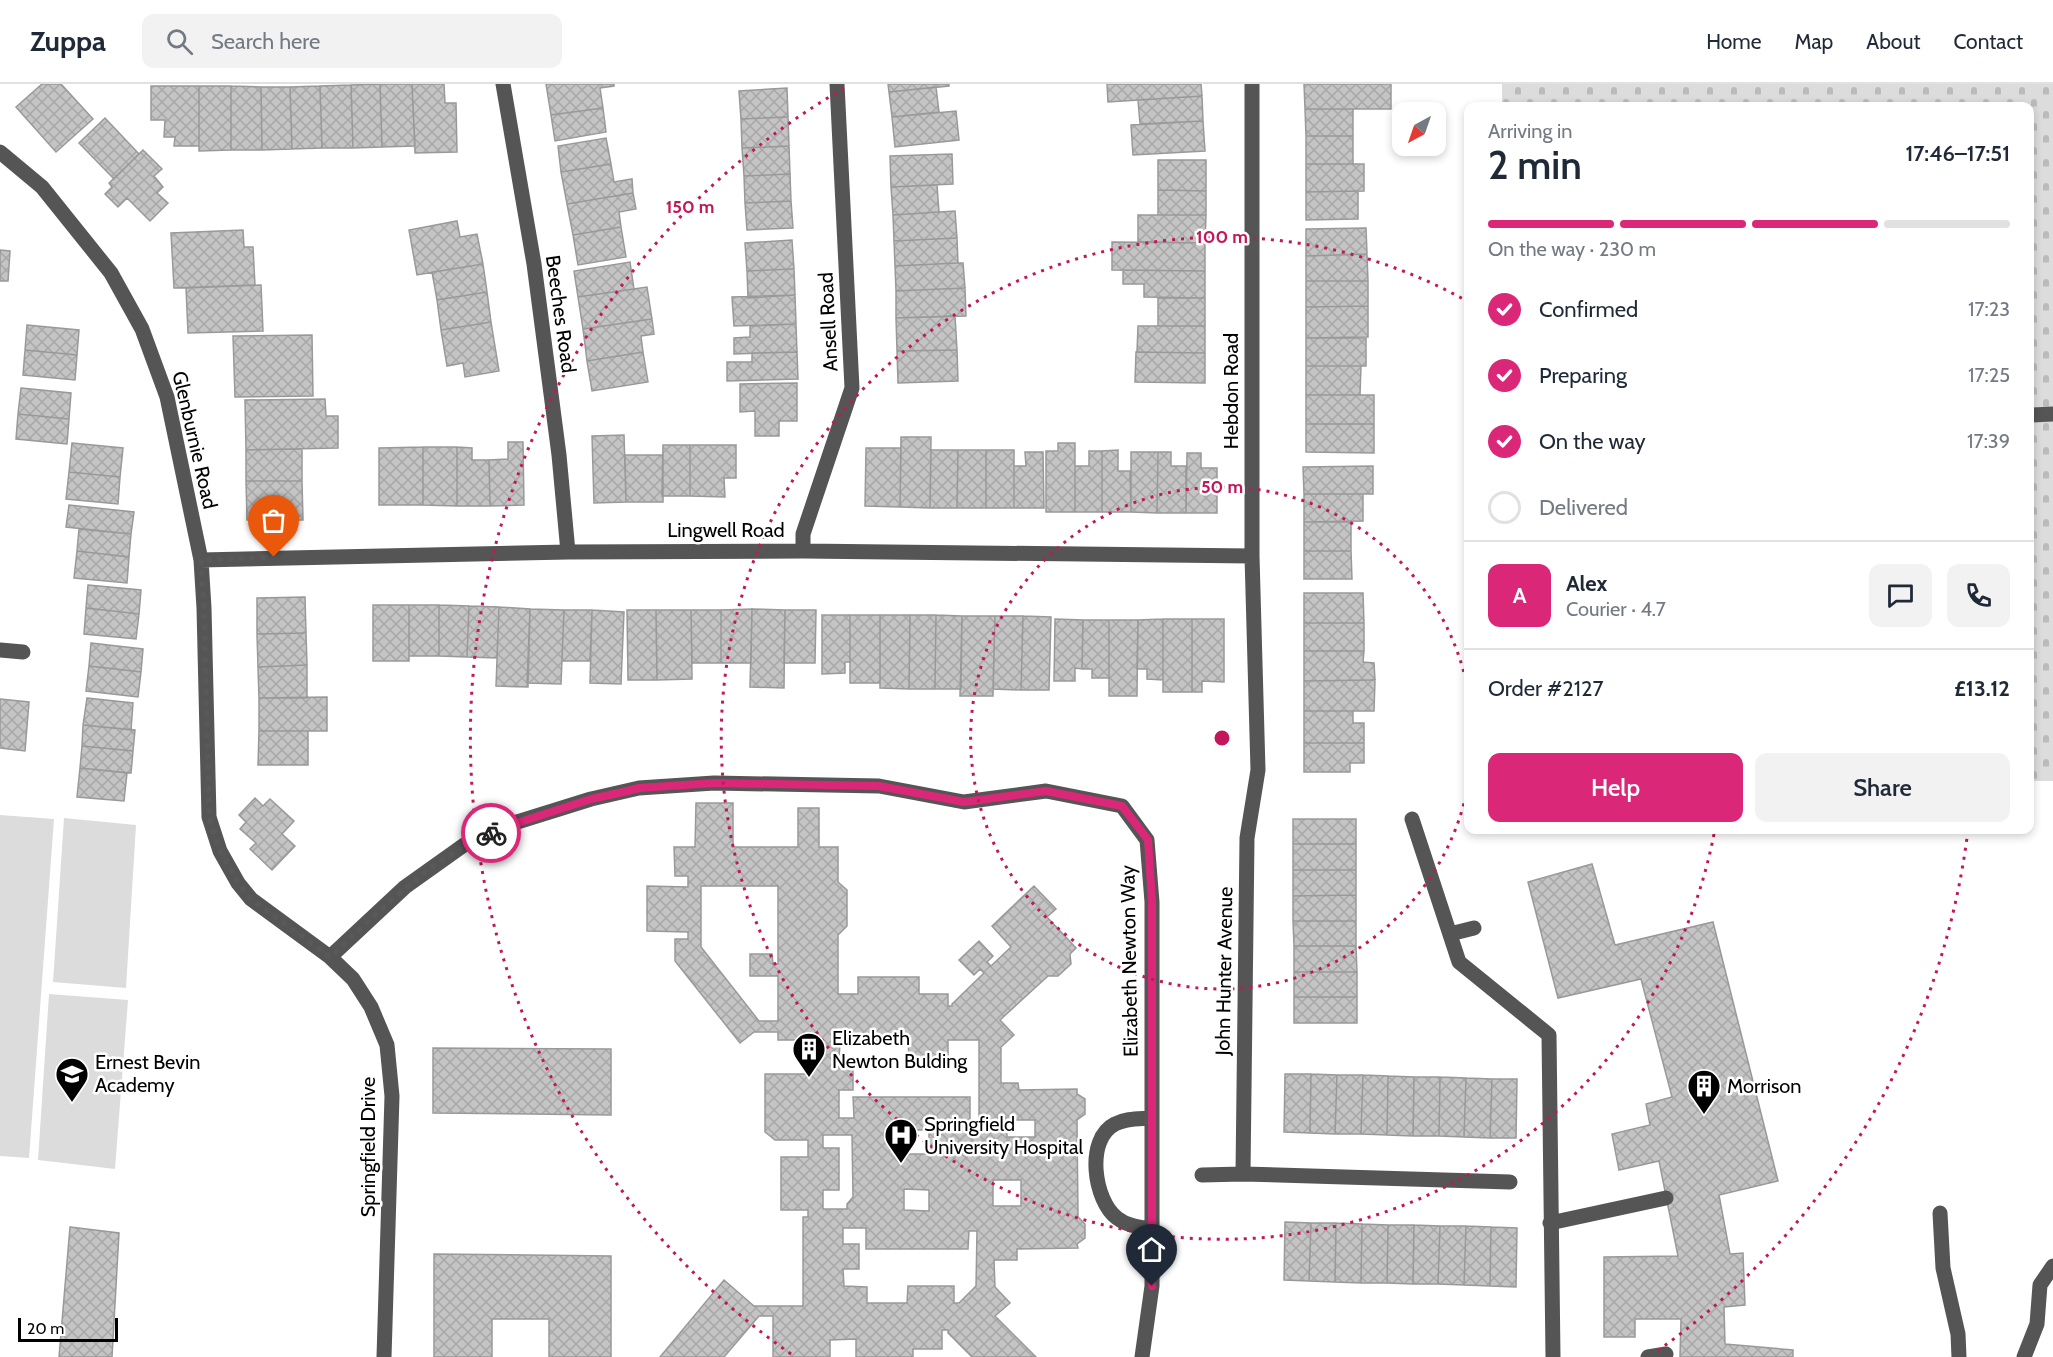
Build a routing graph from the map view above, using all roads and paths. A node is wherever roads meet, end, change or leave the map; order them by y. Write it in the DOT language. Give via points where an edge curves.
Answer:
graph roads {
  1 [pos="503,84"];
  2 [pos="837,84"];
  3 [pos="1252,84"];
  4 [pos="0,152"];
  5 [pos="2053,414"];
  6 [pos="2034,416"];
  7 [pos="803,550"];
  8 [pos="568,552"];
  9 [pos="1252,556"];
  10 [pos="201,560"];
  11 [pos="0,650"];
  12 [pos="23,652"];
  13 [pos="207,756"];
  14 [pos="1258,770"];
  15 [pos="1412,819"];
  16 [pos="1474,928"];
  17 [pos="1450,934"];
  18 [pos="330,957"];
  19 [pos="1151,1118"];
  20 [pos="1243,1174"];
  21 [pos="1202,1175"];
  22 [pos="1510,1182"];
  23 [pos="1666,1198"];
  24 [pos="1940,1214"];
  25 [pos="1550,1223"];
  26 [pos="1152,1229"];
  27 [pos="2053,1266"];
  28 [pos="1666,1354"];
  29 [pos="384,1357"];
  30 [pos="1142,1357"];
  31 [pos="1553,1357"];
  32 [pos="1648,1357"];
  33 [pos="1959,1357"];
  34 [pos="2024,1357"];
  1 -- 8 [label="street, Beeches Road" via="534,264"];
  2 -- 7 [label="street, Ansell Road" via="852,388 803,534"];
  3 -- 9 [label="street, Hebdon Road"];
  4 -- 10 [label="street, Glenburnie Road" via="42,187 111,273 142,329 167,397"];
  5 -- 6 [label="street"];
  7 -- 8 [label="street, Lingwell Road"];
  7 -- 9 [label="street, Lingwell Road"];
  8 -- 10 [label="street, Lingwell Road"];
  9 -- 14 [label="street, Hebdon Road"];
  10 -- 13 [label="street, Glenburnie Road"];
  11 -- 12 [label="street"];
  13 -- 18 [label="street, Springfield Drive" via="209,817 220,851 238,883 267,913"];
  14 -- 20 [label="street, John Hunter Avenue" via="1246,838"];
  15 -- 17 [label="street"];
  16 -- 17 [label="street"];
  17 -- 25 [label="street" via="1459,962 1549,1035"];
  18 -- 19 [label="street, Elizabeth Newton Way" via="405,887 464,845 601,796 639,788 714,783 879,786 964,802 1046,791 1122,806 1148,840 1152,902"];
  18 -- 29 [label="street, Springfield Drive" via="353,979 371,1007 387,1045 393,1096"];
  19 -- 26 [label="street, Elizabeth Newton Way"];
  19 -- 26 [label="street" via="1113,1125 1098,1148 1095,1168 1101,1197 1116,1218 1128,1225"];
  20 -- 21 [label="street"];
  20 -- 22 [label="street"];
  23 -- 25 [label="street"];
  24 -- 33 [label="street" via="1943,1268 1958,1334"];
  25 -- 31 [label="street"];
  26 -- 30 [label="street, Elizabeth Newton Way" via="1152,1286"];
  27 -- 34 [label="street" via="2040,1285 2037,1324"];
  28 -- 32 [label="street"];
}
